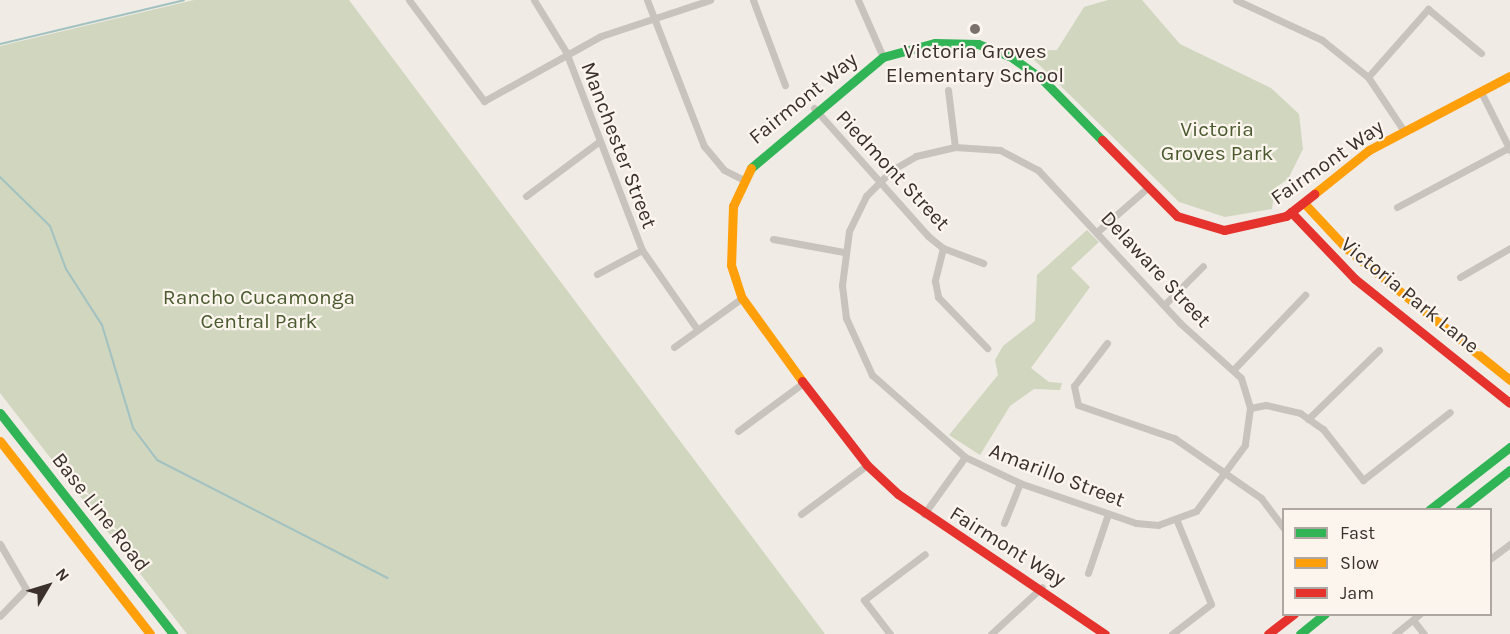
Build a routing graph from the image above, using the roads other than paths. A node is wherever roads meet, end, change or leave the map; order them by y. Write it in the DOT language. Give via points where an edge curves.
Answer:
graph roads {
  1 [pos="409,0"];
  2 [pos="534,0"];
  3 [pos="647,0"];
  4 [pos="710,0"];
  5 [pos="753,0"];
  6 [pos="858,0"];
  7 [pos="1236,0"];
  8 [pos="655,17"];
  9 [pos="566,52"];
  10 [pos="1481,53"];
  11 [pos="883,57"];
  12 [pos="1510,76"];
  13 [pos="1368,77"];
  14 [pos="785,85"];
  15 [pos="948,90"];
  16 [pos="1480,92"];
  17 [pos="814,108"];
  18 [pos="1404,131"];
  19 [pos="597,143"];
  20 [pos="956,147"];
  21 [pos="1510,148"];
  22 [pos="744,180"];
  23 [pos="879,182"];
  24 [pos="1146,189"];
  25 [pos="526,196"];
  26 [pos="1304,203"];
  27 [pos="1396,207"];
  28 [pos="1291,212"];
  29 [pos="1098,231"];
  30 [pos="773,239"];
  31 [pos="943,248"];
  32 [pos="1510,248"];
  33 [pos="642,250"];
  34 [pos="844,252"];
  35 [pos="983,263"];
  36 [pos="1203,266"];
  37 [pos="597,274"];
  38 [pos="1460,277"];
  39 [pos="1305,295"];
  40 [pos="742,298"];
  41 [pos="1164,305"];
  42 [pos="697,329"];
  43 [pos="1107,343"];
  44 [pos="674,347"];
  45 [pos="987,348"];
  46 [pos="1379,350"];
  47 [pos="1234,369"];
  48 [pos="1510,380"];
  49 [pos="803,383"];
  50 [pos="1510,403"];
  51 [pos="1250,408"];
  52 [pos="1450,412"];
  53 [pos="0,413"];
  54 [pos="1308,419"];
  55 [pos="738,431"];
  56 [pos="0,441"];
  57 [pos="1510,447"];
  58 [pos="965,457"];
  59 [pos="867,465"];
  60 [pos="1510,470"];
  61 [pos="1228,473"];
  62 [pos="1020,483"];
  63 [pos="1432,508"];
  64 [pos="1462,508"];
  65 [pos="801,514"];
  66 [pos="924,514"];
  67 [pos="1108,514"];
  68 [pos="1177,521"];
  69 [pos="1004,523"];
  70 [pos="1282,525"];
  71 [pos="0,544"];
  72 [pos="1510,544"];
  73 [pos="925,554"];
  74 [pos="1492,558"];
  75 [pos="1088,573"];
  76 [pos="1042,587"];
  77 [pos="0,616"];
  78 [pos="1293,616"];
  79 [pos="1324,616"];
  80 [pos="1419,616"];
  81 [pos="1413,620"];
  82 [pos="150,634"];
  83 [pos="173,634"];
  84 [pos="890,634"];
  85 [pos="991,634"];
  86 [pos="1104,634"];
  87 [pos="1172,634"];
  88 [pos="1268,634"];
  89 [pos="1300,634"];
  90 [pos="1395,634"];
  91 [pos="1424,634"];
  1 -- 9 [label="street" via="484,101"];
  2 -- 9 [label="street, Manchester Street"];
  3 -- 8 [label="street"];
  4 -- 8 [label="street"];
  5 -- 14 [label="street"];
  6 -- 11 [label="street"];
  7 -- 13 [label="street" via="1304,27"];
  8 -- 9 [label="street"];
  8 -- 22 [label="street" via="704,146 724,170"];
  9 -- 19 [label="street, Manchester Street"];
  10 -- 13 [label="street" via="1428,9"];
  11 -- 17 [label="street, Fairmont Way"];
  11 -- 24 [label="street, Fairmont Way" via="955,42 1010,56 1042,79"];
  12 -- 16 [label="street, Fairmont Way"];
  13 -- 18 [label="street"];
  15 -- 20 [label="street"];
  16 -- 18 [label="street, Fairmont Way"];
  16 -- 21 [label="street"];
  17 -- 22 [label="street, Fairmont Way" via="770,144"];
  17 -- 23 [label="street, Piedmont Street"];
  18 -- 26 [label="street, Fairmont Way" via="1369,150"];
  19 -- 25 [label="street"];
  19 -- 33 [label="street, Manchester Street"];
  20 -- 23 [label="street, Delaware Street" via="916,156"];
  20 -- 29 [label="street, Delaware Street" via="1000,150 1038,170"];
  21 -- 27 [label="street"];
  22 -- 40 [label="street, Fairmont Way" via="729,237 731,265"];
  23 -- 31 [label="street, Piedmont Street"];
  23 -- 34 [label="street, Amarillo Street" via="856,213"];
  24 -- 28 [label="street, Fairmont Way" via="1177,216 1224,230 1256,227"];
  24 -- 29 [label="street"];
  26 -- 28 [label="street, Fairmont Way"];
  26 -- 48 [label="street, Victoria Park Lane" via="1346,248"];
  28 -- 50 [label="street, Victoria Park Lane" via="1355,279"];
  29 -- 41 [label="street, Delaware Street"];
  30 -- 34 [label="street"];
  31 -- 35 [label="street, Piedmont Street"];
  31 -- 45 [label="street" via="935,281 938,297"];
  32 -- 38 [label="street"];
  33 -- 37 [label="street"];
  33 -- 42 [label="street, Manchester Street"];
  34 -- 58 [label="street, Amarillo Street" via="846,318 860,356 905,409"];
  36 -- 41 [label="street"];
  39 -- 47 [label="street"];
  40 -- 42 [label="street"];
  40 -- 49 [label="street, Fairmont Way"];
  41 -- 47 [label="street, Delaware Street"];
  42 -- 44 [label="street"];
  43 -- 61 [label="street" via="1074,386 1072,397 1078,405 1174,438"];
  46 -- 54 [label="street"];
  47 -- 51 [label="street, Delaware Street"];
  49 -- 55 [label="street"];
  49 -- 59 [label="street, Fairmont Way"];
  51 -- 54 [label="street" via="1266,405"];
  51 -- 61 [label="street" via="1245,445"];
  52 -- 54 [label="street" via="1363,480 1323,429"];
  53 -- 83 [label="street, Base Line Road"];
  56 -- 82 [label="street, Base Line Road"];
  57 -- 63 [label="street"];
  58 -- 62 [label="street, Amarillo Street"];
  58 -- 66 [label="street"];
  59 -- 65 [label="street"];
  59 -- 66 [label="street, Fairmont Way"];
  60 -- 64 [label="street"];
  61 -- 68 [label="street" via="1196,511"];
  61 -- 70 [label="street" via="1261,498"];
  62 -- 67 [label="street, Amarillo Street"];
  62 -- 69 [label="street"];
  66 -- 76 [label="street, Fairmont Way"];
  67 -- 68 [label="street, Amarillo Street" via="1158,525"];
  67 -- 75 [label="street"];
  68 -- 87 [label="street" via="1211,604"];
  71 -- 77 [label="street" via="26,589"];
  72 -- 74 [label="street"];
  73 -- 84 [label="street" via="864,600"];
  76 -- 85 [label="street"];
  76 -- 86 [label="street, Fairmont Way"];
  78 -- 88 [label="street"];
  79 -- 89 [label="street"];
  80 -- 81 [label="street"];
  81 -- 90 [label="street"];
  81 -- 91 [label="street"];
}
